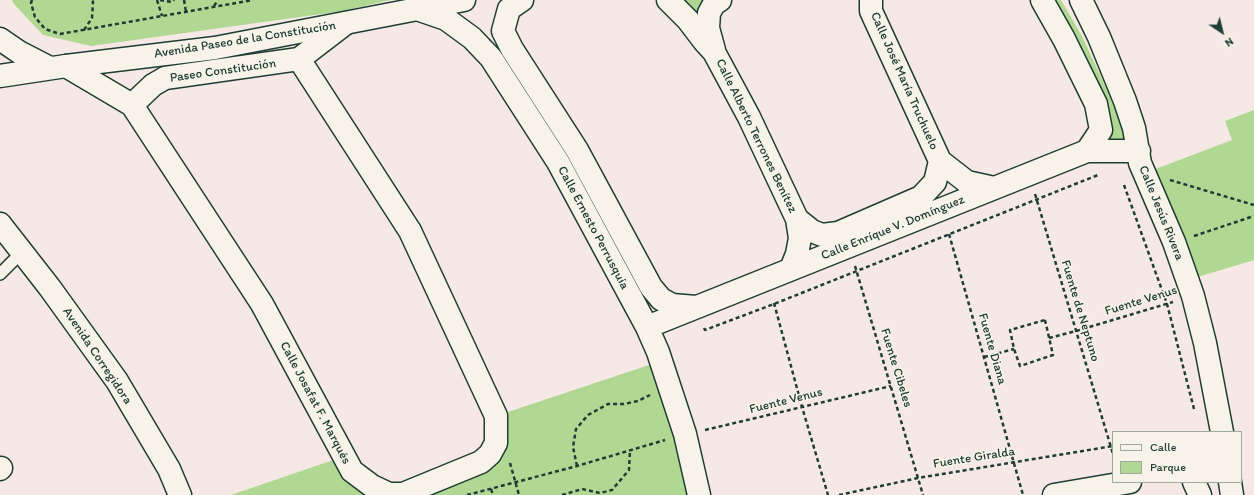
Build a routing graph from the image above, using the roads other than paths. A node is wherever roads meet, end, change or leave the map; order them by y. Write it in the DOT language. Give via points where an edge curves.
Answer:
graph roads {
  1 [pos="464,0"];
  2 [pos="522,0"];
  3 [pos="668,0"];
  4 [pos="720,0"];
  5 [pos="1042,0"];
  6 [pos="1081,0"];
  7 [pos="868,4"];
  8 [pos="417,9"];
  9 [pos="346,23"];
  10 [pos="0,39"];
  11 [pos="714,52"];
  12 [pos="299,60"];
  13 [pos="58,67"];
  14 [pos="0,76"];
  15 [pos="132,105"];
  16 [pos="1087,151"];
  17 [pos="940,161"];
  18 [pos="1141,162"];
  19 [pos="994,188"];
  20 [pos="797,219"];
  21 [pos="1,226"];
  22 [pos="22,252"];
  23 [pos="791,269"];
  24 [pos="0,274"];
  25 [pos="696,307"];
  26 [pos="647,327"];
  27 [pos="1221,430"];
  28 [pos="1125,483"];
  29 [pos="1194,483"];
  30 [pos="1230,483"];
  31 [pos="1077,493"];
  32 [pos="180,495"];
  33 [pos="699,495"];
  34 [pos="1054,495"];
  35 [pos="1200,495"];
  36 [pos="1232,495"];
  1 -- 8 [label="street, Avenida Paseo de la Constitución"];
  2 -- 25 [label="street, Calle Ernesto Perrusquía" via="509,8 503,31 512,49 577,150 651,287 661,299 672,305"];
  3 -- 11 [label="street, Calle Alberto Terrones Benítez"];
  4 -- 11 [label="street" via="709,13 708,28"];
  5 -- 16 [label="street" via="1096,104 1101,130"];
  6 -- 18 [label="street, Calle Jesús Rivera" via="1125,101"];
  7 -- 17 [label="street, Calle José María Truchuelo"];
  8 -- 9 [label="street, Avenida Paseo de la Constitución"];
  8 -- 26 [label="street, Calle Ernesto Perrusquía" via="446,19 472,38 491,58 558,162"];
  9 -- 12 [label="street"];
  9 -- 13 [label="street, Avenida Paseo de la Constitución" via="215,48"];
  10 -- 13 [label="street, Calle Josafat F. Marqués" via="19,52"];
  11 -- 20 [label="street, Calle Alberto Terrones Benítez" via="749,117"];
  12 -- 15 [label="street, Paseo Constitución" via="165,78 153,85"];
  12 -- 15 [label="street, Calle Josafat F. Marqués" via="410,231 496,416 496,443 490,454 481,462 403,494 388,494 352,471 262,304"];
  13 -- 14 [label="street, Avenida Paseo de la Constitución"];
  13 -- 15 [label="street, Calle Josafat F. Marqués"];
  16 -- 18 [label="street, Calle Enríque V. Domínguez"];
  16 -- 19 [label="street, Calle Enríque V. Domínguez"];
  17 -- 19 [label="street, Calle Enríque V. Domínguez" via="967,182"];
  17 -- 20 [label="street, Calle Enríque V. Domínguez" via="935,182 921,198 838,233 822,235 812,231"];
  18 -- 27 [label="street, Calle Jesús Rivera" via="1193,296 1205,343"];
  19 -- 23 [label="street, Calle Enríque V. Domínguez"];
  20 -- 23 [label="street" via="800,238"];
  21 -- 22 [label="street, Avenida Corregidora"];
  22 -- 24 [label="lane"];
  22 -- 32 [label="street, Avenida Corregidora" via="117,381 169,469"];
  23 -- 25 [label="street, Calle Enríque V. Domínguez"];
  25 -- 26 [label="street, Calle Enríque V. Domínguez"];
  26 -- 33 [label="street, Calle Ernesto Perrusquía" via="685,434"];
  28 -- 31 [label="street"];
  29 -- 35 [label="street"];
  30 -- 36 [label="street"];
  31 -- 34 [label="street"];
}
